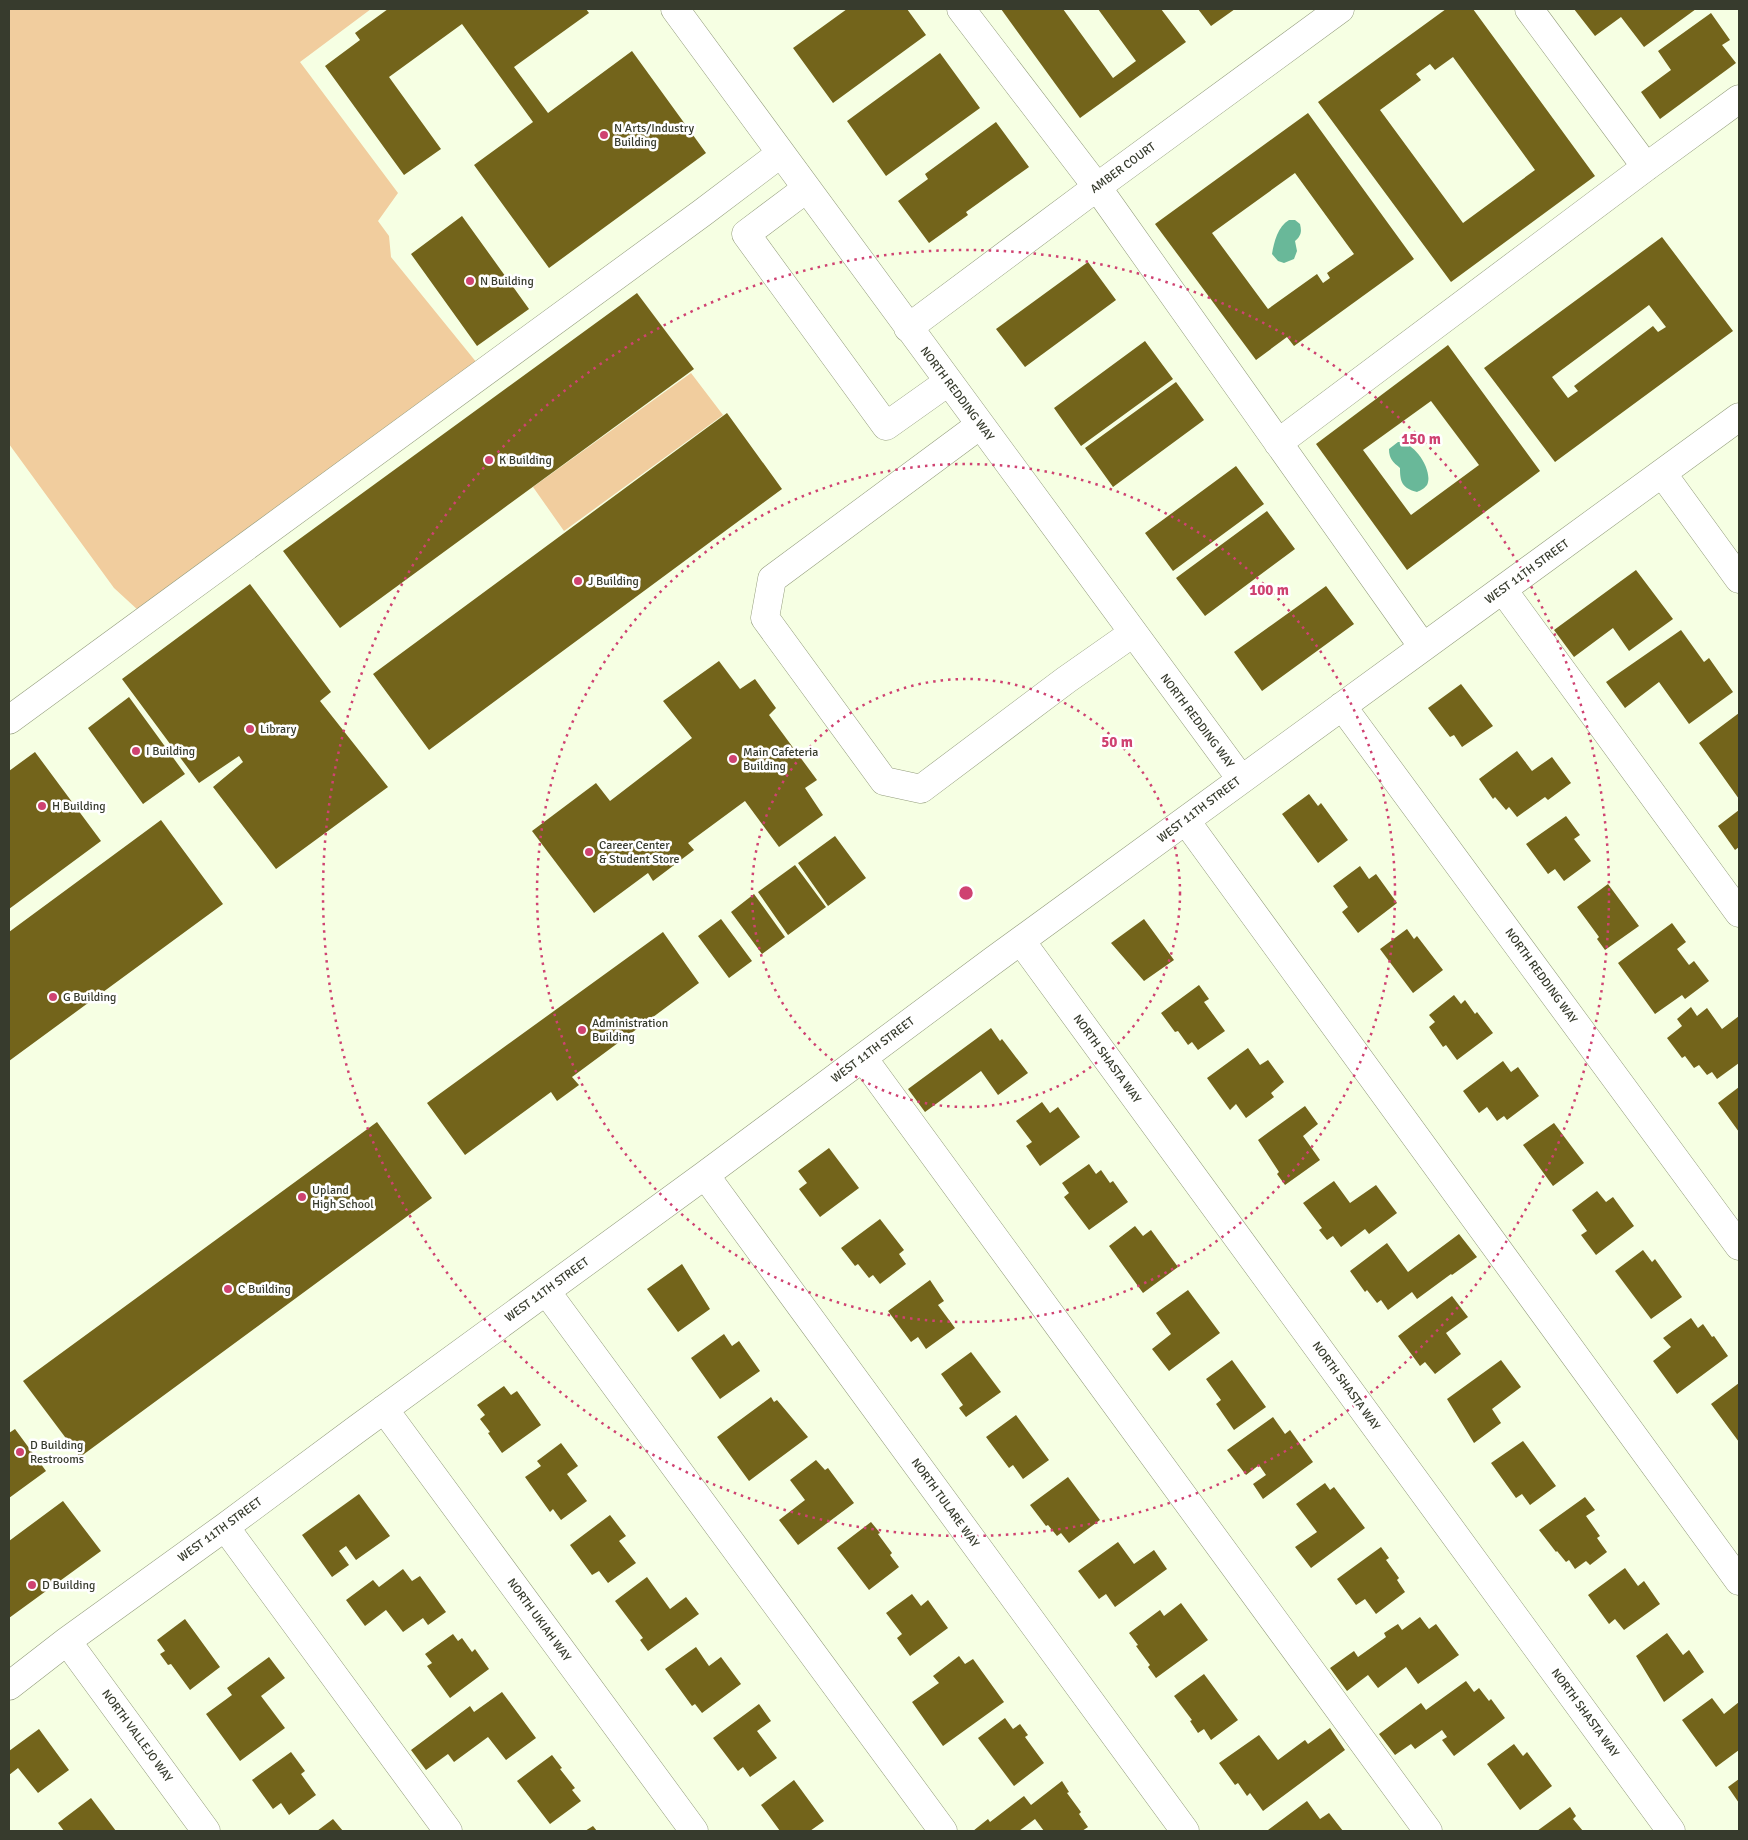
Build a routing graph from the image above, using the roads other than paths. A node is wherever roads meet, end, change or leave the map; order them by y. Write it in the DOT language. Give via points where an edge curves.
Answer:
graph roads {
  1 [pos="675,9"];
  2 [pos="961,9"];
  3 [pos="1340,9"];
  4 [pos="1530,9"];
  5 [pos="1739,99"];
  6 [pos="780,154"];
  7 [pos="1646,167"];
  8 [pos="1097,187"];
  9 [pos="806,189"];
  10 [pos="908,328"];
  11 [pos="948,382"];
  12 [pos="1739,417"];
  13 [pos="980,425"];
  14 [pos="1278,442"];
  15 [pos="1662,473"];
  16 [pos="1739,579"];
  17 [pos="1503,590"];
  18 [pos="1133,633"];
  19 [pos="1423,647"];
  20 [pos="1342,706"];
  21 [pos="9,720"];
  22 [pos="1241,779"];
  23 [pos="1186,821"];
  24 [pos="1739,913"];
  25 [pos="1021,941"];
  26 [pos="863,1058"];
  27 [pos="705,1175"];
  28 [pos="1739,1246"];
  29 [pos="546,1290"];
  30 [pos="384,1408"];
  31 [pos="225,1527"];
  32 [pos="1739,1581"];
  33 [pos="67,1641"];
  34 [pos="9,1686"];
  35 [pos="206,1831"];
  36 [pos="448,1831"];
  37 [pos="694,1831"];
  38 [pos="943,1831"];
  39 [pos="1185,1831"];
  40 [pos="1428,1831"];
  41 [pos="1671,1831"];
  1 -- 6 [label="street, NORTH REDDING WAY"];
  2 -- 8 [label="street"];
  3 -- 8 [label="street, AMBER COURT"];
  4 -- 7 [label="street"];
  5 -- 7 [label="street"];
  6 -- 9 [label="street, NORTH REDDING WAY"];
  6 -- 21 [label="street"];
  7 -- 14 [label="street"];
  8 -- 10 [label="street, AMBER COURT"];
  8 -- 14 [label="street"];
  9 -- 10 [label="street, NORTH REDDING WAY"];
  9 -- 11 [label="street" via="746,234 886,426"];
  10 -- 11 [label="street, NORTH REDDING WAY"];
  11 -- 13 [label="street, NORTH REDDING WAY"];
  12 -- 15 [label="street, WEST 11TH STREET"];
  13 -- 18 [label="street, NORTH REDDING WAY"];
  13 -- 18 [label="street" via="772,579 765,618 867,758 884,781 921,790"];
  14 -- 19 [label="street"];
  15 -- 16 [label="street"];
  15 -- 17 [label="street, WEST 11TH STREET"];
  17 -- 19 [label="street, WEST 11TH STREET"];
  17 -- 24 [label="street"];
  18 -- 22 [label="street, NORTH REDDING WAY"];
  19 -- 20 [label="street, WEST 11TH STREET"];
  20 -- 22 [label="street, WEST 11TH STREET"];
  20 -- 28 [label="street, NORTH REDDING WAY"];
  22 -- 23 [label="street, WEST 11TH STREET"];
  23 -- 25 [label="street, WEST 11TH STREET"];
  23 -- 32 [label="street"];
  25 -- 26 [label="street, WEST 11TH STREET"];
  25 -- 41 [label="street, NORTH SHASTA WAY"];
  26 -- 27 [label="street, WEST 11TH STREET"];
  26 -- 40 [label="street"];
  27 -- 29 [label="street, WEST 11TH STREET"];
  27 -- 39 [label="street, NORTH TULARE WAY"];
  29 -- 30 [label="street, WEST 11TH STREET"];
  29 -- 38 [label="street"];
  30 -- 31 [label="street, WEST 11TH STREET"];
  30 -- 37 [label="street, NORTH UKIAH WAY"];
  31 -- 33 [label="street, WEST 11TH STREET"];
  31 -- 36 [label="street"];
  33 -- 34 [label="street, WEST 11TH STREET"];
  33 -- 35 [label="street, NORTH VALLEJO WAY"];
}
